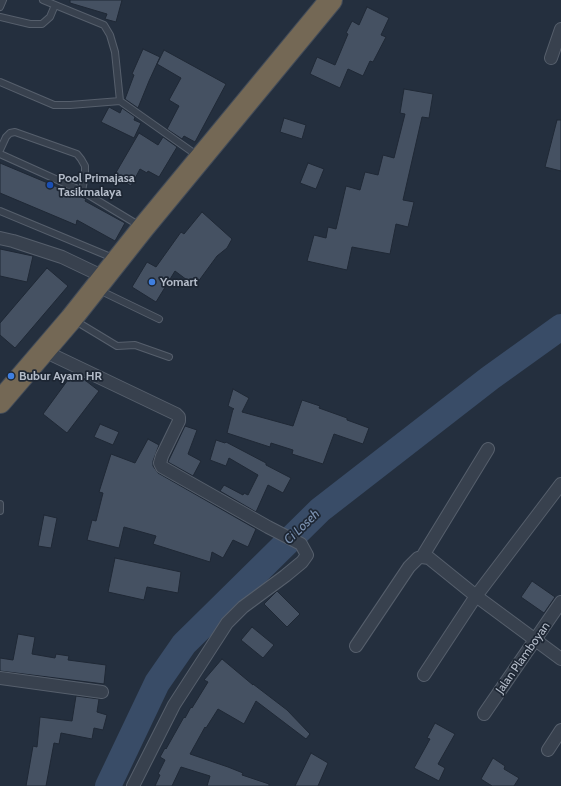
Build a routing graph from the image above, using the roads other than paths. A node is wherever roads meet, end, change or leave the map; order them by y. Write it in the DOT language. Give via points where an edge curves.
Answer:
graph roads {
  1 [pos="3,0"];
  2 [pos="43,0"];
  3 [pos="331,0"];
  4 [pos="55,5"];
  5 [pos="0,7"];
  6 [pos="0,17"];
  7 [pos="561,29"];
  8 [pos="551,58"];
  9 [pos="0,82"];
  10 [pos="120,101"];
  11 [pos="0,150"];
  12 [pos="0,154"];
  13 [pos="201,158"];
  14 [pos="82,190"];
  15 [pos="0,211"];
  16 [pos="143,228"];
  17 [pos="0,238"];
  18 [pos="117,260"];
  19 [pos="100,283"];
  20 [pos="71,319"];
  21 [pos="159,319"];
  22 [pos="44,351"];
  23 [pos="169,357"];
  24 [pos="2,396"];
  25 [pos="488,449"];
  26 [pos="561,484"];
  27 [pos="0,504"];
  28 [pos="0,511"];
  29 [pos="422,557"];
  30 [pos="476,596"];
  31 [pos="561,602"];
  32 [pos="535,641"];
  33 [pos="356,646"];
  34 [pos="561,659"];
  35 [pos="424,675"];
  36 [pos="0,678"];
  37 [pos="102,692"];
  38 [pos="484,714"];
  39 [pos="561,730"];
  40 [pos="548,750"];
  41 [pos="133,786"];
  1 -- 5 [label="lane"];
  2 -- 4 [label="lane"];
  3 -- 13 [label="highway"];
  4 -- 6 [label="lane" via="50,17 42,24"];
  4 -- 10 [label="lane" via="104,25 115,52"];
  7 -- 8 [label="street"];
  9 -- 10 [label="lane" via="54,104"];
  10 -- 13 [label="lane"];
  11 -- 14 [label="lane" via="10,133 15,132 77,154 86,166"];
  12 -- 14 [label="lane"];
  13 -- 16 [label="highway"];
  14 -- 16 [label="lane"];
  15 -- 18 [label="lane"];
  16 -- 18 [label="highway"];
  17 -- 19 [label="street" via="62,257"];
  18 -- 19 [label="highway"];
  19 -- 20 [label="highway"];
  19 -- 21 [label="lane"];
  20 -- 22 [label="highway"];
  20 -- 23 [label="lane" via="117,346 135,345"];
  22 -- 24 [label="highway"];
  22 -- 41 [label="street" via="176,414 179,421 162,456 162,467 301,544 307,555 302,562 243,607 227,623 174,705"];
  25 -- 29 [label="street"];
  26 -- 30 [label="street"];
  27 -- 28 [label="lane"];
  29 -- 30 [label="street" via="429,558"];
  29 -- 33 [label="street" via="409,567"];
  30 -- 32 [label="street"];
  30 -- 35 [label="street"];
  31 -- 32 [label="street, Jalan Plamboyan"];
  32 -- 34 [label="street"];
  32 -- 38 [label="street, Jalan Plamboyan"];
  36 -- 37 [label="street"];
  39 -- 40 [label="street"];
}
